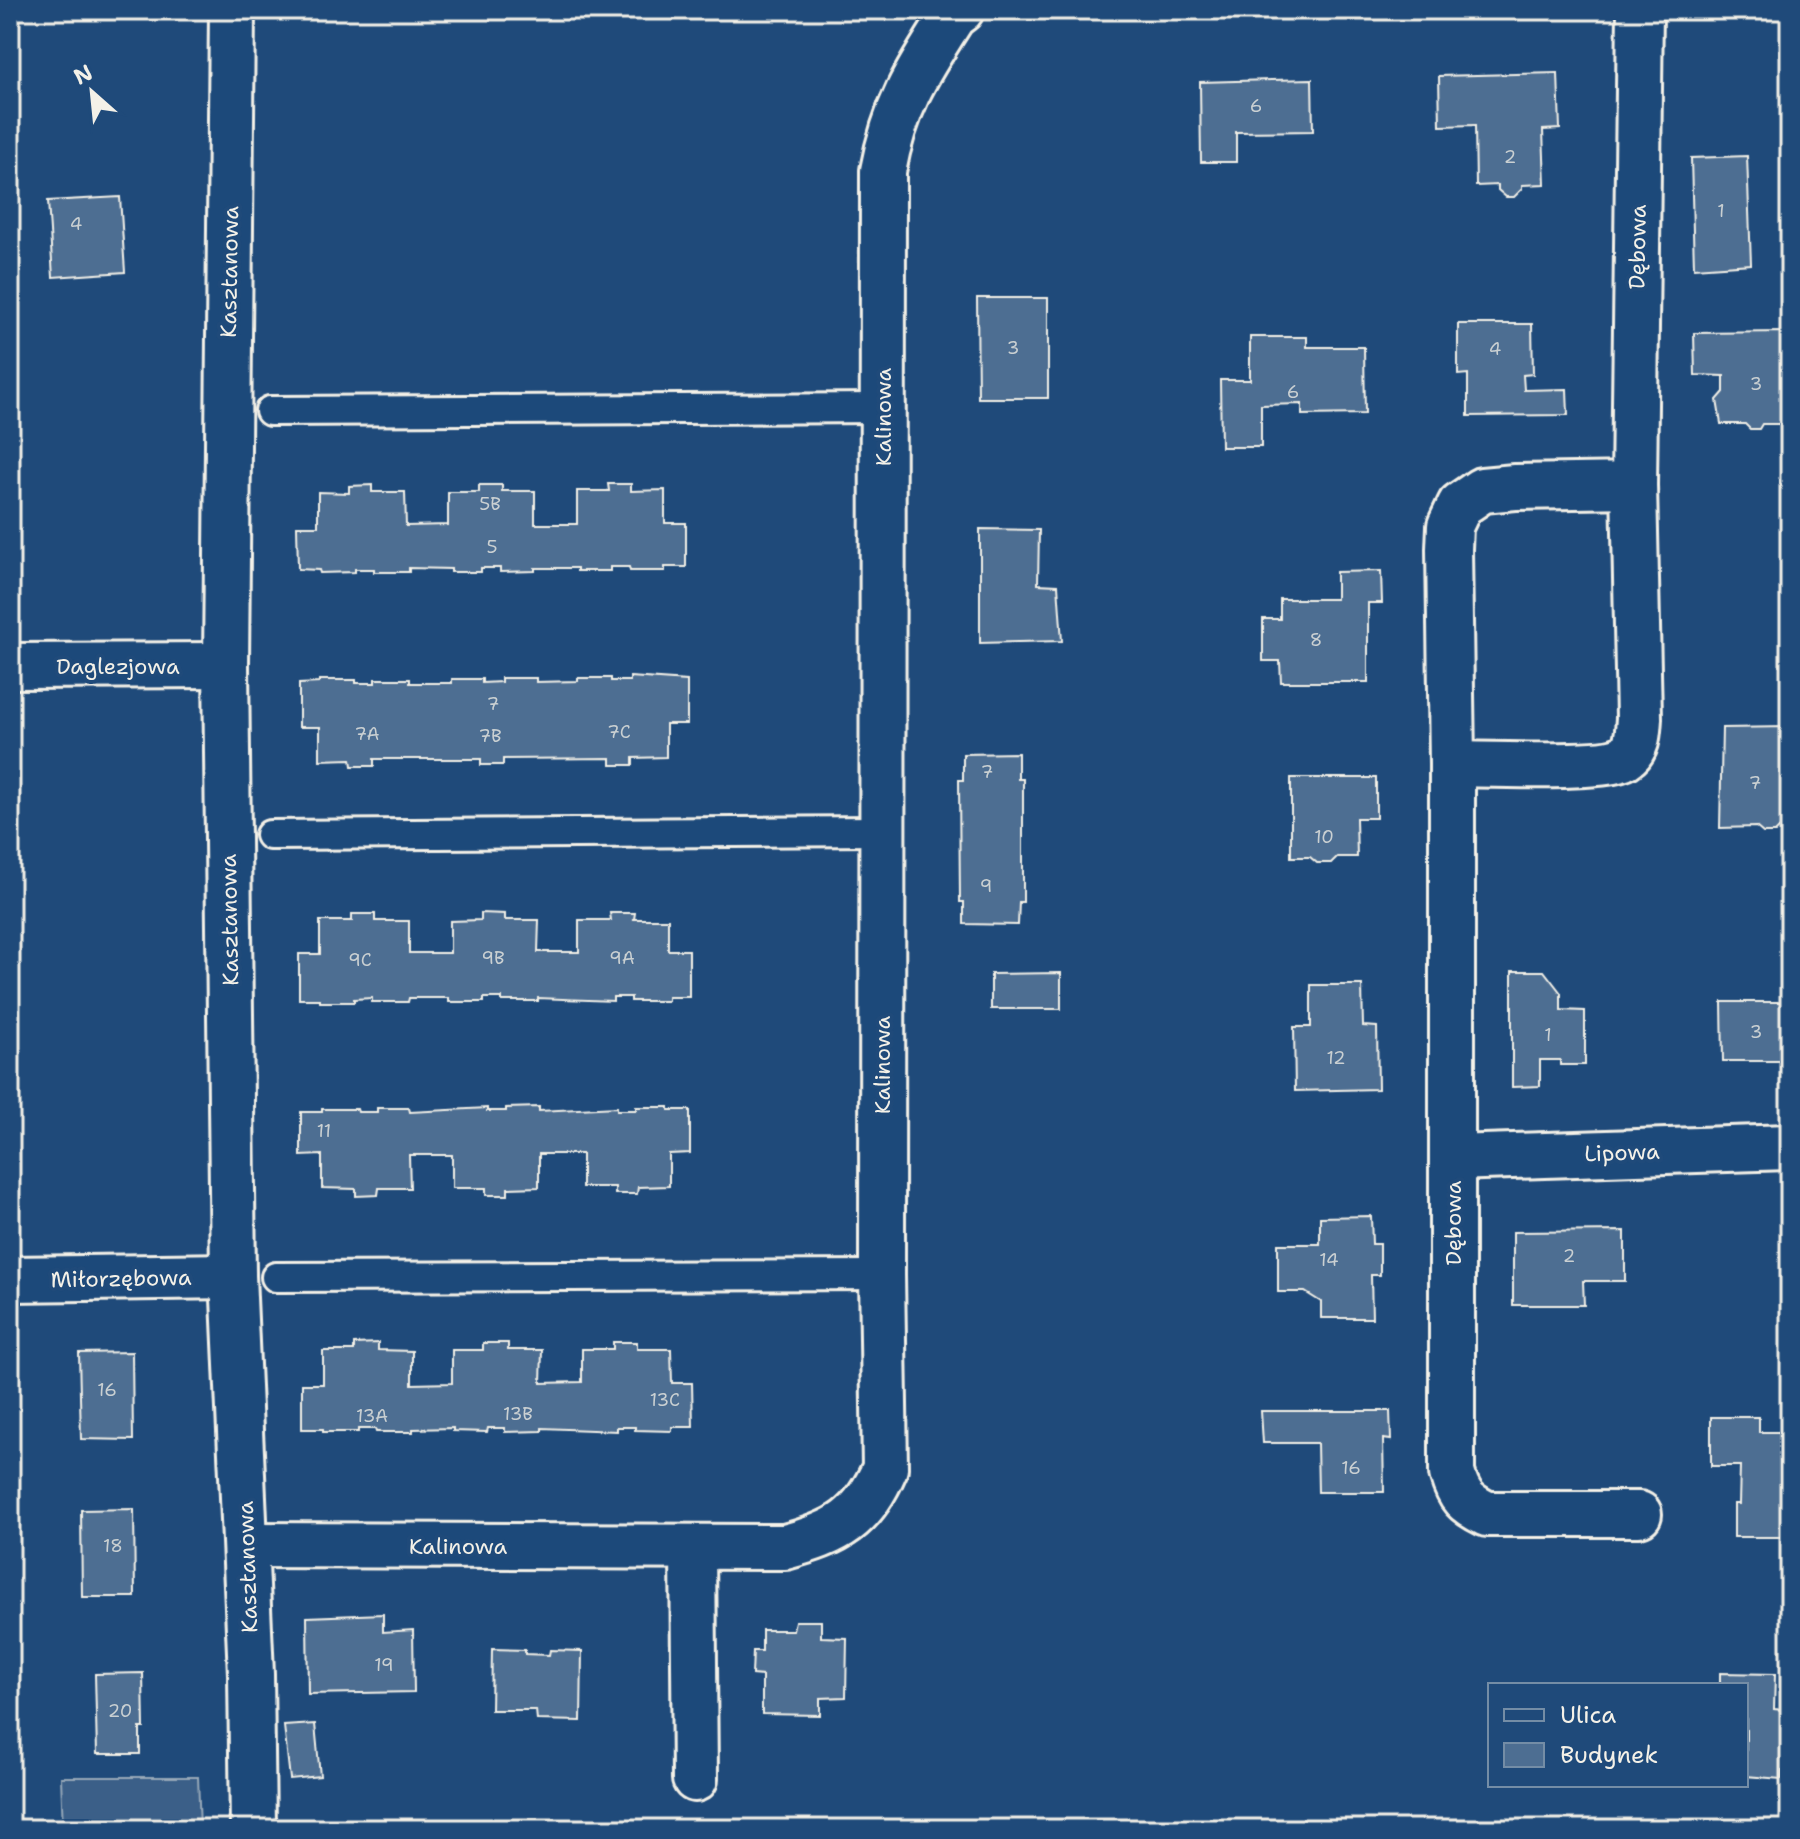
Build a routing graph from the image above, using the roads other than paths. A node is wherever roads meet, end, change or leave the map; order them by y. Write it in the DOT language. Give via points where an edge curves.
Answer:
graph roads {
  1 [pos="232,10"];
  2 [pos="961,10"];
  3 [pos="1640,10"];
  4 [pos="883,408"];
  5 [pos="270,411"];
  6 [pos="1634,485"];
  7 [pos="226,665"];
  8 [pos="10,666"];
  9 [pos="1452,764"];
  10 [pos="883,831"];
  11 [pos="270,835"];
  12 [pos="1790,1147"];
  13 [pos="1453,1158"];
  14 [pos="882,1275"];
  15 [pos="233,1276"];
  16 [pos="276,1277"];
  17 [pos="10,1279"];
  18 [pos="1639,1514"];
  19 [pos="246,1545"];
  20 [pos="693,1547"];
  21 [pos="695,1779"];
  22 [pos="253,1829"];
  1 -- 7 [label="street, Kasztanowa"];
  2 -- 4 [label="street, Kalinowa" via="926,57 890,133 883,171"];
  3 -- 6 [label="street, Dębowa"];
  4 -- 5 [label="lane"];
  4 -- 10 [label="street, Kalinowa"];
  6 -- 9 [label="street, Dębowa" via="1482,490 1460,505 1450,526 1449,549"];
  6 -- 9 [label="street, Dębowa" via="1639,718 1631,752 1593,764"];
  7 -- 8 [label="street, Daglezjowa"];
  7 -- 15 [label="street, Kasztanowa"];
  9 -- 13 [label="street, Dębowa"];
  10 -- 11 [label="lane"];
  10 -- 14 [label="street, Kalinowa"];
  12 -- 13 [label="street, Lipowa"];
  13 -- 18 [label="street, Dębowa" via="1451,1456 1458,1493 1487,1514"];
  14 -- 16 [label="lane"];
  14 -- 20 [label="street, Kalinowa" via="885,1468 873,1496 821,1537 785,1547"];
  15 -- 17 [label="street, Miłorzębowa"];
  15 -- 19 [label="street, Kasztanowa"];
  19 -- 20 [label="street, Kalinowa"];
  19 -- 22 [label="street, Kasztanowa"];
  20 -- 21 [label="street"];
}
